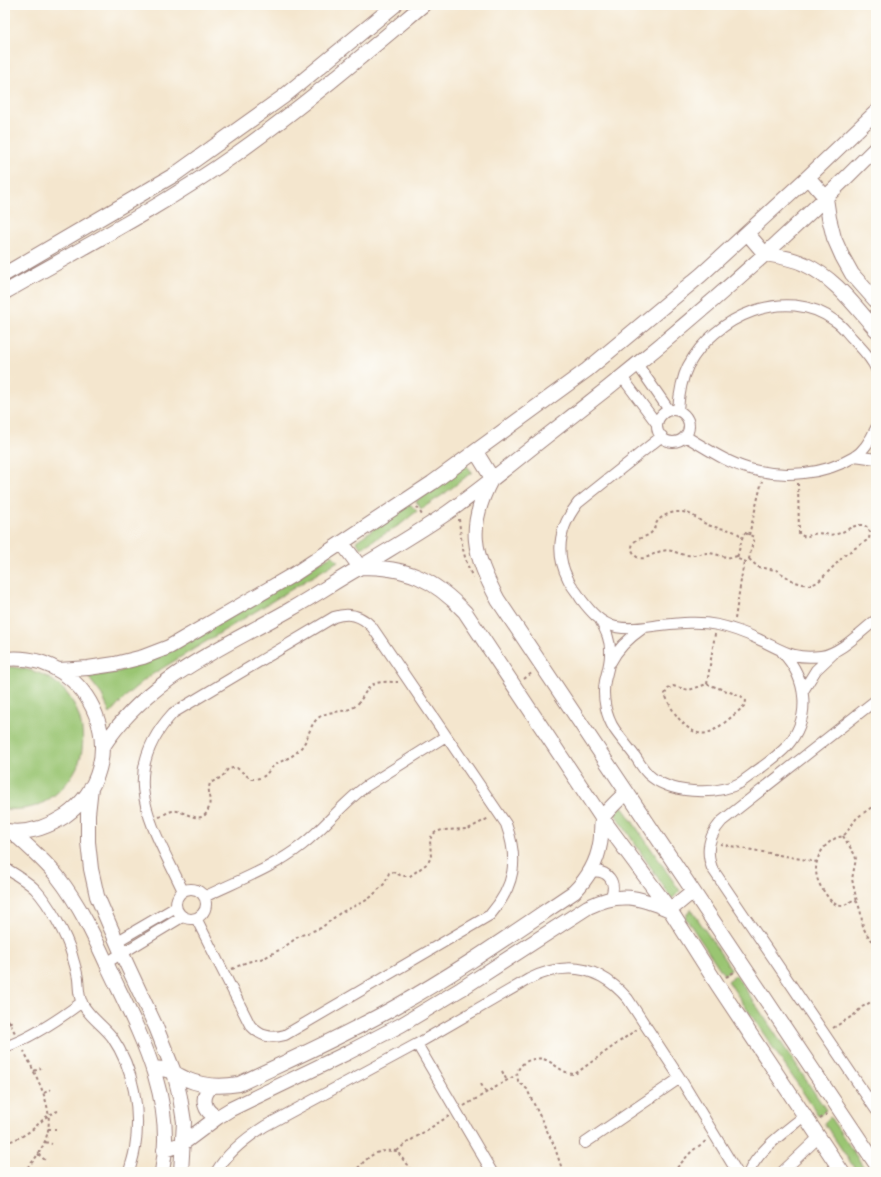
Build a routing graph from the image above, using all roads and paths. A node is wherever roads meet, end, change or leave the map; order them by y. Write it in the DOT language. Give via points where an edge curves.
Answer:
graph roads {
  1 [pos="395,5"];
  2 [pos="423,5"];
  3 [pos="876,112"];
  4 [pos="876,148"];
  5 [pos="808,177"];
  6 [pos="826,198"];
  7 [pos="747,233"];
  8 [pos="765,254"];
  9 [pos="5,274"];
  10 [pos="5,292"];
  11 [pos="876,301"];
  12 [pos="876,330"];
  13 [pos="637,364"];
  14 [pos="876,370"];
  15 [pos="622,377"];
  16 [pos="674,410"];
  17 [pos="658,424"];
  18 [pos="876,428"];
  19 [pos="662,436"];
  20 [pos="685,436"];
  21 [pos="476,452"];
  22 [pos="855,456"];
  23 [pos="876,459"];
  24 [pos="764,472"];
  25 [pos="798,474"];
  26 [pos="492,478"];
  27 [pos="410,498"];
  28 [pos="456,515"];
  29 [pos="429,524"];
  30 [pos="749,535"];
  31 [pos="742,537"];
  32 [pos="342,543"];
  33 [pos="737,556"];
  34 [pos="749,559"];
  35 [pos="744,561"];
  36 [pos="360,567"];
  37 [pos="473,579"];
  38 [pos="600,620"];
  39 [pos="876,620"];
  40 [pos="716,625"];
  41 [pos="644,627"];
  42 [pos="733,629"];
  43 [pos="781,652"];
  44 [pos="835,652"];
  45 [pos="8,656"];
  46 [pos="542,665"];
  47 [pos="609,666"];
  48 [pos="59,670"];
  49 [pos="409,682"];
  50 [pos="707,684"];
  51 [pos="514,686"];
  52 [pos="803,691"];
  53 [pos="876,700"];
  54 [pos="446,736"];
  55 [pos="102,748"];
  56 [pos="91,787"];
  57 [pos="626,792"];
  58 [pos="876,804"];
  59 [pos="498,813"];
  60 [pos="602,818"];
  61 [pos="151,821"];
  62 [pos="8,832"];
  63 [pos="843,836"];
  64 [pos="709,842"];
  65 [pos="817,862"];
  66 [pos="5,868"];
  67 [pos="591,872"];
  68 [pos="183,891"];
  69 [pos="693,891"];
  70 [pos="204,898"];
  71 [pos="610,898"];
  72 [pos="857,902"];
  73 [pos="176,907"];
  74 [pos="670,910"];
  75 [pos="182,917"];
  76 [pos="196,918"];
  77 [pos="108,920"];
  78 [pos="91,930"];
  79 [pos="876,944"];
  80 [pos="119,948"];
  81 [pos="106,963"];
  82 [pos="743,965"];
  83 [pos="224,973"];
  84 [pos="717,984"];
  85 [pos="876,999"];
  86 [pos="82,1002"];
  87 [pos="5,1014"];
  88 [pos="14,1020"];
  89 [pos="9,1023"];
  90 [pos="645,1024"];
  91 [pos="824,1033"];
  92 [pos="20,1041"];
  93 [pos="418,1044"];
  94 [pos="5,1047"];
  95 [pos="41,1068"];
  96 [pos="154,1068"];
  97 [pos="34,1071"];
  98 [pos="502,1071"];
  99 [pos="174,1072"];
  100 [pos="680,1078"];
  101 [pos="507,1081"];
  102 [pos="481,1084"];
  103 [pos="212,1086"];
  104 [pos="51,1089"];
  105 [pos="44,1093"];
  106 [pos="486,1093"];
  107 [pos="837,1106"];
  108 [pos="876,1110"];
  109 [pos="58,1111"];
  110 [pos="49,1114"];
  111 [pos="218,1117"];
  112 [pos="811,1126"];
  113 [pos="56,1128"];
  114 [pos="48,1129"];
  115 [pos="6,1132"];
  116 [pos="715,1135"];
  117 [pos="6,1142"];
  118 [pos="45,1142"];
  119 [pos="585,1143"];
  120 [pos="52,1144"];
  121 [pos="182,1144"];
  122 [pos="164,1150"];
  123 [pos="38,1154"];
  124 [pos="45,1160"];
  125 [pos="876,1164"];
  126 [pos="24,1172"];
  127 [pos="129,1172"];
  128 [pos="162,1172"];
  129 [pos="181,1172"];
  130 [pos="216,1172"];
  131 [pos="353,1172"];
  132 [pos="412,1172"];
  133 [pos="492,1172"];
  134 [pos="563,1172"];
  135 [pos="673,1172"];
  136 [pos="737,1172"];
  137 [pos="749,1172"];
  138 [pos="782,1172"];
  139 [pos="842,1172"];
  1 -- 9 [label="street" via="283,97 174,175"];
  2 -- 10 [label="street" via="290,115 235,155 178,192"];
  3 -- 5 [label="street"];
  4 -- 6 [label="street"];
  5 -- 6 [label="street"];
  5 -- 7 [label="street"];
  6 -- 8 [label="street"];
  6 -- 11 [label="street" via="830,225 842,256 852,274"];
  7 -- 8 [label="street"];
  7 -- 21 [label="street" via="587,370"];
  8 -- 12 [label="street" via="803,263 820,272 836,284"];
  8 -- 13 [label="street"];
  13 -- 15 [label="street"];
  13 -- 16 [label="street"];
  14 -- 16 [label="street" via="868,355 836,321 797,306 769,307 738,317 713,335 698,351 687,367"];
  15 -- 17 [label="street"];
  15 -- 26 [label="street"];
  16 -- 17 [label="street" via="660,417"];
  16 -- 20 [label="street" via="682,412 688,419 689,428"];
  17 -- 19 [label="street"];
  18 -- 22 [label="street"];
  19 -- 20 [label="street" via="674,442"];
  19 -- 38 [label="street" via="578,503 564,526 560,540 563,567 568,580 588,609"];
  20 -- 24 [label="street" via="735,464"];
  21 -- 26 [label="street"];
  21 -- 27 [label="street"];
  22 -- 23 [label="street"];
  22 -- 25 [label="street" via="837,465"];
  24 -- 25 [label="street"];
  24 -- 30 [label="path"];
  25 -- 34 [label="path" via="800,535 819,532 837,534 863,525 870,532 869,538 846,554 818,582 810,584 795,582 776,570 758,567"];
  26 -- 29 [label="street"];
  26 -- 46 [label="street" via="482,497 477,516 475,537 478,558 498,600"];
  27 -- 29 [label="path"];
  27 -- 32 [label="street"];
  28 -- 37 [label="path" via="460,542"];
  29 -- 36 [label="street"];
  30 -- 31 [label="path" via="743,534"];
  30 -- 34 [label="path" via="754,539"];
  31 -- 33 [label="path"];
  31 -- 33 [label="path" via="732,530 704,522 692,514 669,513 651,533 635,541 632,550 642,558 663,550 686,555 708,553 728,558"];
  32 -- 36 [label="street"];
  32 -- 48 [label="street" via="296,573 169,647 115,664"];
  33 -- 35 [label="path" via="738,560"];
  34 -- 35 [label="path"];
  35 -- 42 [label="path"];
  36 -- 51 [label="street" via="380,567 406,572 436,585 465,612"];
  36 -- 55 [label="street" via="177,673 131,711"];
  38 -- 41 [label="street" via="629,629"];
  38 -- 47 [label="street" via="610,644"];
  39 -- 44 [label="street"];
  40 -- 41 [label="street" via="686,622"];
  40 -- 42 [label="street"];
  40 -- 50 [label="path"];
  41 -- 47 [label="street" via="624,643"];
  42 -- 43 [label="street"];
  43 -- 44 [label="street" via="808,657"];
  43 -- 52 [label="street" via="796,670"];
  44 -- 52 [label="street" via="816,670"];
  45 -- 48 [label="street" via="45,663"];
  46 -- 51 [label="path"];
  46 -- 57 [label="street"];
  47 -- 52 [label="street" via="604,698 607,714 614,728 648,774 672,787 686,790 713,791 740,783 779,755 796,733 801,720"];
  48 -- 55 [label="street" via="83,690 91,703 98,717"];
  49 -- 54 [label="street"];
  49 -- 61 [label="path" via="376,683 369,687 356,706 318,718 299,750 275,765 262,778 251,779 237,768 228,769 210,783 209,806 202,816 191,817 173,811"];
  49 -- 61 [label="street" via="367,621 351,614 334,617 173,713 161,726 152,740 143,772 142,789"];
  50 -- 50 [label="path" via="741,696 746,701 742,708 710,732 700,734 687,728 667,701 665,694 668,688 673,686 689,690"];
  51 -- 60 [label="street"];
  53 -- 64 [label="street" via="722,821"];
  54 -- 59 [label="street"];
  54 -- 70 [label="street" via="353,796 312,837 291,853"];
  55 -- 56 [label="street" via="99,768"];
  56 -- 62 [label="street" via="71,812 58,821 38,829"];
  56 -- 77 [label="street" via="88,835 91,869 97,896"];
  57 -- 60 [label="street"];
  57 -- 69 [label="street"];
  58 -- 63 [label="path" via="856,819"];
  59 -- 83 [label="path" via="468,829 436,832 430,840 432,857 410,876 389,873 385,883 371,897 340,913 321,928 299,936 264,958 247,962"];
  59 -- 83 [label="street" via="506,824 514,856 508,888 490,915 285,1035 262,1035 250,1025"];
  60 -- 67 [label="street" via="600,844"];
  60 -- 74 [label="street"];
  61 -- 68 [label="street"];
  62 -- 78 [label="street" via="36,853 57,876 76,902"];
  63 -- 65 [label="path" via="827,845"];
  63 -- 72 [label="path" via="856,859 852,880"];
  64 -- 65 [label="path"];
  64 -- 91 [label="street" via="712,868"];
  65 -- 72 [label="path" via="815,874 828,898 839,906 847,905 853,900"];
  66 -- 86 [label="street" via="35,889 62,930 72,954"];
  67 -- 71 [label="street" via="601,872 610,878 614,888"];
  67 -- 103 [label="street" via="574,892 456,971 398,1006 239,1084"];
  68 -- 70 [label="street" via="199,891"];
  68 -- 73 [label="street" via="177,898"];
  69 -- 74 [label="street"];
  69 -- 82 [label="street"];
  70 -- 76 [label="street" via="205,910"];
  71 -- 74 [label="street" via="627,897 643,900"];
  71 -- 111 [label="street" via="588,907 401,1025"];
  72 -- 79 [label="path" via="865,932"];
  73 -- 75 [label="street"];
  73 -- 80 [label="street"];
  74 -- 84 [label="street"];
  75 -- 76 [label="street"];
  75 -- 80 [label="street"];
  76 -- 83 [label="street"];
  77 -- 78 [label="street"];
  77 -- 80 [label="street"];
  78 -- 81 [label="street"];
  80 -- 81 [label="street"];
  80 -- 99 [label="street"];
  81 -- 96 [label="street"];
  82 -- 84 [label="path"];
  82 -- 107 [label="street"];
  84 -- 112 [label="street"];
  85 -- 91 [label="path"];
  86 -- 92 [label="street"];
  86 -- 127 [label="street" via="117,1045 132,1083 137,1124 135,1149"];
  87 -- 89 [label="path"];
  88 -- 89 [label="path"];
  89 -- 92 [label="path"];
  90 -- 93 [label="street" via="619,988 608,979 582,969 555,969 529,979"];
  90 -- 100 [label="street"];
  90 -- 134 [label="path" via="575,1074 569,1074 548,1060 538,1058 525,1062 517,1072 518,1081 527,1089 549,1134"];
  91 -- 108 [label="street"];
  92 -- 94 [label="street"];
  92 -- 97 [label="path"];
  93 -- 130 [label="street" via="265,1126 231,1152"];
  93 -- 133 [label="street"];
  95 -- 97 [label="path"];
  96 -- 99 [label="street"];
  96 -- 122 [label="street" via="162,1100"];
  97 -- 105 [label="path"];
  98 -- 101 [label="path"];
  99 -- 103 [label="street" via="198,1084"];
  99 -- 121 [label="street" via="184,1122"];
  100 -- 116 [label="street"];
  100 -- 119 [label="street"];
  102 -- 106 [label="path"];
  103 -- 111 [label="street" via="205,1095 205,1106 212,1115"];
  104 -- 105 [label="path"];
  105 -- 110 [label="path"];
  107 -- 112 [label="path"];
  107 -- 125 [label="street"];
  109 -- 110 [label="path"];
  110 -- 114 [label="path"];
  110 -- 117 [label="path" via="27,1134"];
  111 -- 121 [label="street"];
  112 -- 137 [label="street" via="764,1150 753,1162"];
  112 -- 138 [label="street"];
  112 -- 139 [label="street"];
  113 -- 114 [label="path"];
  114 -- 118 [label="path"];
  115 -- 117 [label="path"];
  116 -- 135 [label="path" via="692,1151"];
  116 -- 136 [label="street"];
  118 -- 120 [label="path"];
  118 -- 123 [label="path"];
  121 -- 122 [label="street"];
  121 -- 129 [label="street"];
  122 -- 128 [label="street"];
  123 -- 124 [label="path"];
  123 -- 126 [label="path"];
  131 -- 132 [label="path" via="377,1152 397,1151"];
}
